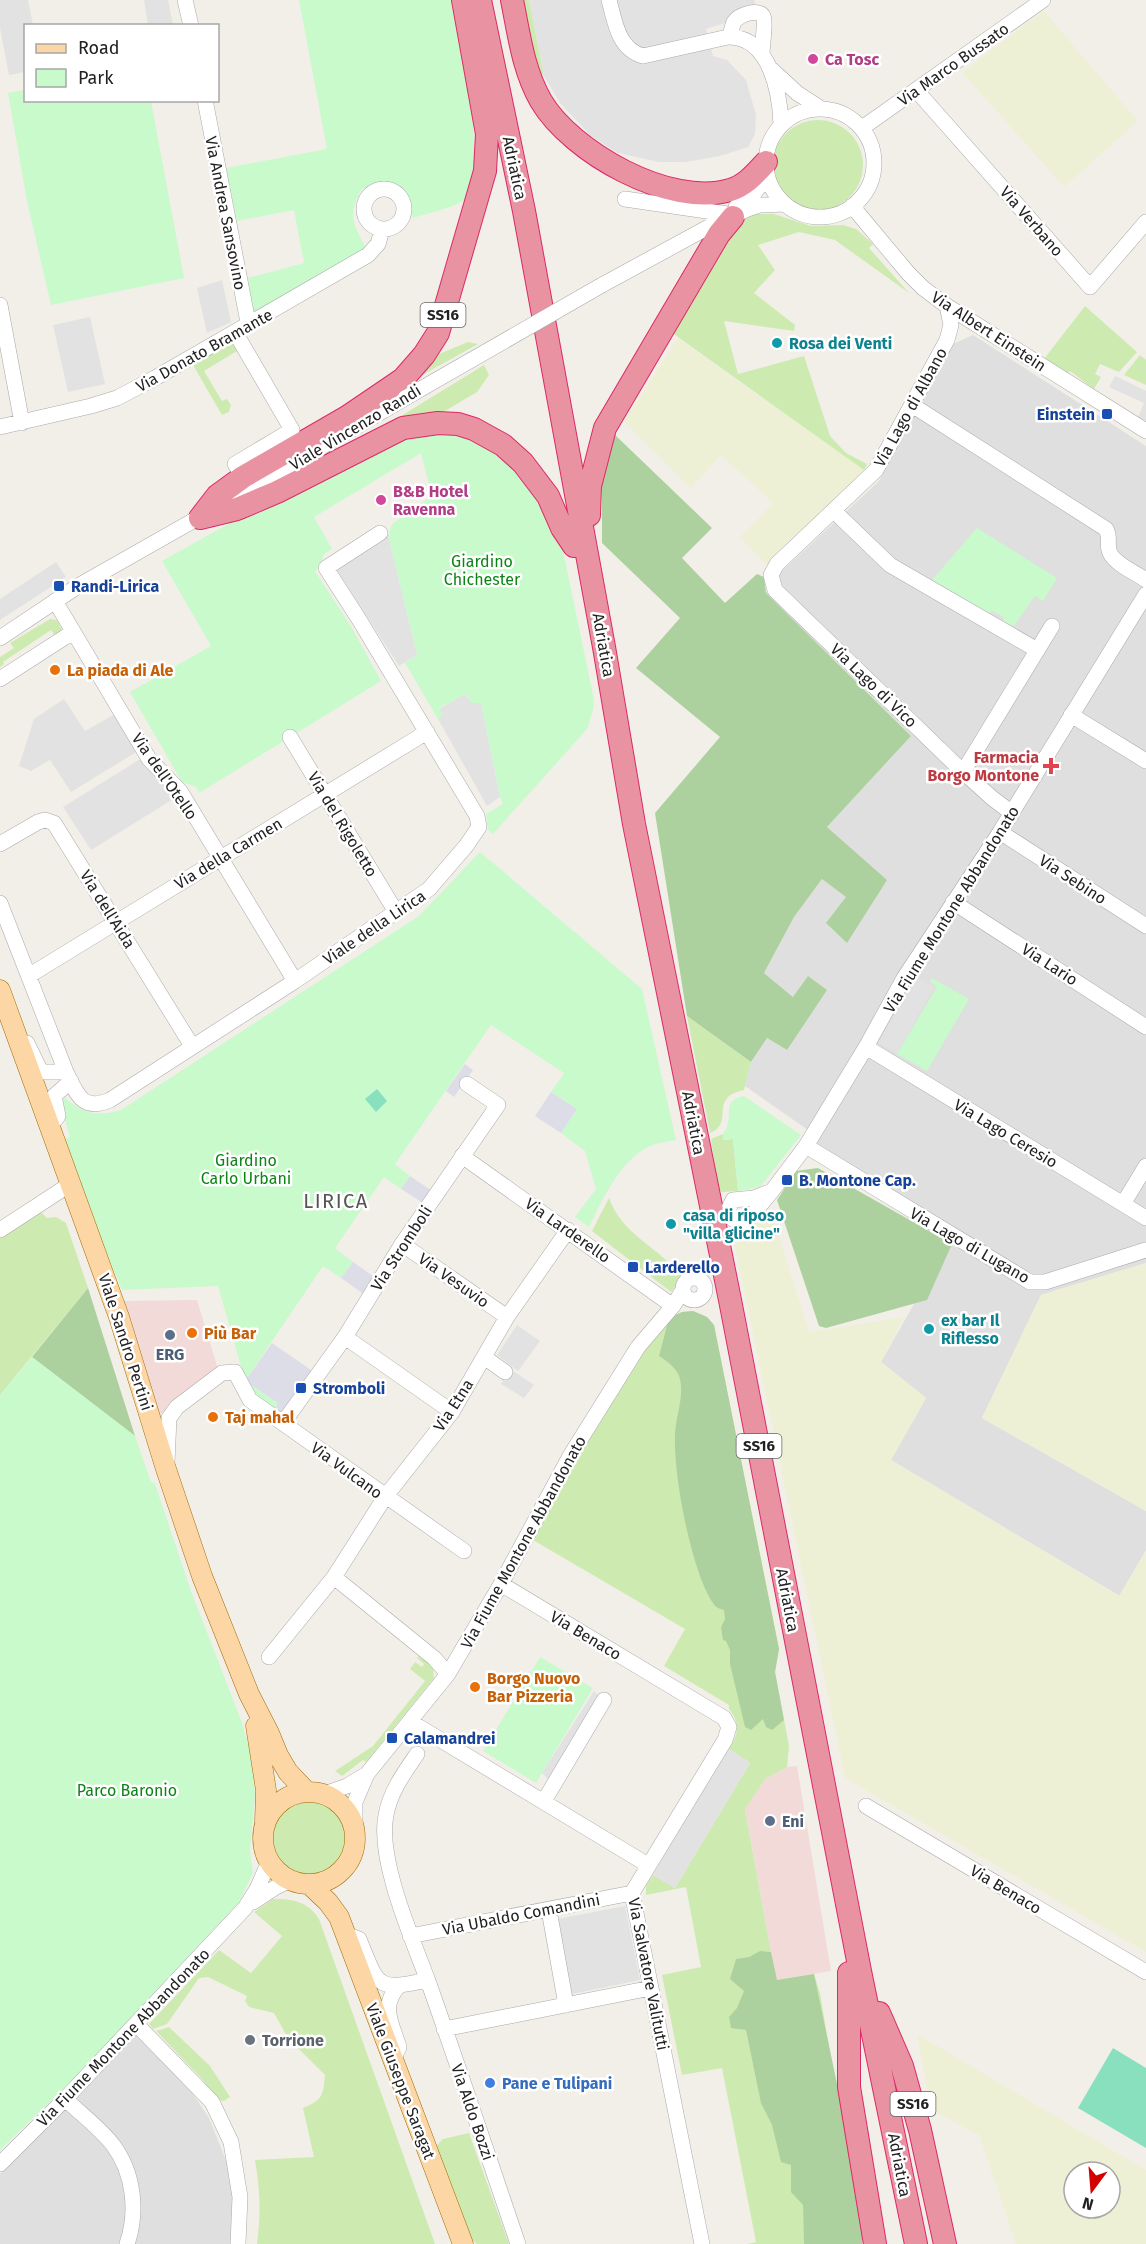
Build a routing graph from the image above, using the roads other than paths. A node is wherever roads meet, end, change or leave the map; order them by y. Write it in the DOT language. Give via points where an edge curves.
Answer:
graph roads {
  1 [pos="185,0"];
  2 [pos="463,0"];
  3 [pos="471,0"];
  4 [pos="480,0"];
  5 [pos="507,0"];
  6 [pos="512,0"];
  7 [pos="609,0"];
  8 [pos="1043,0"];
  9 [pos="191,24"];
  10 [pos="730,37"];
  11 [pos="766,62"];
  12 [pos="916,90"];
  13 [pos="205,102"];
  14 [pos="820,108"];
  15 [pos="781,125"];
  16 [pos="862,128"];
  17 [pos="766,169"];
  18 [pos="625,199"];
  19 [pos="785,204"];
  20 [pos="852,206"];
  21 [pos="524,211"];
  22 [pos="725,218"];
  23 [pos="1146,222"];
  24 [pos="382,230"];
  25 [pos="0,305"];
  26 [pos="947,306"];
  27 [pos="250,324"];
  28 [pos="979,326"];
  29 [pos="236,332"];
  30 [pos="947,340"];
  31 [pos="912,405"];
  32 [pos="22,423"];
  33 [pos="0,427"];
  34 [pos="1146,431"];
  35 [pos="243,477"];
  36 [pos="834,511"];
  37 [pos="200,518"];
  38 [pos="380,533"];
  39 [pos="580,546"];
  40 [pos="771,575"];
  41 [pos="1146,580"];
  42 [pos="1146,594"];
  43 [pos="55,601"];
  44 [pos="1052,626"];
  45 [pos="73,632"];
  46 [pos="0,638"];
  47 [pos="1037,650"];
  48 [pos="0,679"];
  49 [pos="1071,715"];
  50 [pos="427,732"];
  51 [pos="290,737"];
  52 [pos="1146,761"];
  53 [pos="963,772"];
  54 [pos="324,794"];
  55 [pos="1012,813"];
  56 [pos="1000,832"];
  57 [pos="0,844"];
  58 [pos="219,859"];
  59 [pos="953,902"];
  60 [pos="0,903"];
  61 [pos="396,912"];
  62 [pos="116,921"];
  63 [pos="1146,926"];
  64 [pos="30,975"];
  65 [pos="295,981"];
  66 [pos="0,990"];
  67 [pos="1146,1027"];
  68 [pos="17,1038"];
  69 [pos="192,1046"];
  70 [pos="866,1047"];
  71 [pos="69,1076"];
  72 [pos="467,1084"];
  73 [pos="49,1128"];
  74 [pos="806,1146"];
  75 [pos="462,1156"];
  76 [pos="1146,1166"];
  77 [pos="72,1183"];
  78 [pos="772,1191"];
  79 [pos="1123,1204"];
  80 [pos="1146,1218"];
  81 [pos="0,1230"];
  82 [pos="568,1230"];
  83 [pos="402,1244"];
  84 [pos="1146,1250"];
  85 [pos="687,1295"];
  86 [pos="673,1306"];
  87 [pos="507,1317"];
  88 [pos="345,1337"];
  89 [pos="484,1357"];
  90 [pos="505,1372"];
  91 [pos="452,1412"];
  92 [pos="283,1423"];
  93 [pos="166,1469"];
  94 [pos="385,1497"];
  95 [pos="464,1551"];
  96 [pos="333,1577"];
  97 [pos="501,1584"];
  98 [pos="269,1657"];
  99 [pos="448,1674"];
  100 [pos="249,1694"];
  101 [pos="604,1700"];
  102 [pos="411,1722"];
  103 [pos="729,1727"];
  104 [pos="417,1754"];
  105 [pos="367,1774"];
  106 [pos="316,1793"];
  107 [pos="544,1801"];
  108 [pos="866,1806"];
  109 [pos="265,1823"];
  110 [pos="354,1828"];
  111 [pos="269,1862"];
  112 [pos="648,1865"];
  113 [pos="341,1872"];
  114 [pos="290,1880"];
  115 [pos="310,1885"];
  116 [pos="632,1893"];
  117 [pos="245,1908"];
  118 [pos="549,1910"];
  119 [pos="342,1925"];
  120 [pos="410,1936"];
  121 [pos="855,1972"];
  122 [pos="1146,1972"];
  123 [pos="427,1980"];
  124 [pos="398,1987"];
  125 [pos="651,1989"];
  126 [pos="566,2005"];
  127 [pos="136,2025"];
  128 [pos="444,2030"];
  129 [pos="393,2060"];
  130 [pos="65,2099"];
  131 [pos="0,2164"];
  132 [pos="464,2241"];
  133 [pos="127,2244"];
  134 [pos="238,2244"];
  135 [pos="518,2244"];
  136 [pos="702,2244"];
  137 [pos="875,2244"];
  138 [pos="901,2244"];
  139 [pos="916,2244"];
  140 [pos="945,2244"];
  1 -- 9 [label="street"];
  2 -- 35 [label="highway, SS16" via="483,100 487,134 485,171 438,333 403,379 347,417"];
  3 -- 39 [label="highway, Adriatica / SS16"];
  4 -- 21 [label="highway, Adriatica / SS16"];
  5 -- 21 [label="highway"];
  6 -- 17 [label="highway" via="527,73 542,103 578,144 640,179 702,193 732,190"];
  7 -- 10 [label="street" via="625,47 632,53 643,56"];
  8 -- 12 [label="street, Via Marco Bussato"];
  10 -- 11 [label="street" via="749,43"];
  10 -- 11 [label="street" via="734,21 758,12 765,20"];
  11 -- 14 [label="street" via="797,93"];
  11 -- 15 [label="street" via="780,102"];
  12 -- 16 [label="street, Via Marco Bussato"];
  12 -- 23 [label="street, Via Verbano" via="1090,287"];
  13 -- 27 [label="street, Via Andrea Sansovino"];
  14 -- 15 [label="street" via="792,116"];
  14 -- 16 [label="street" via="838,111"];
  15 -- 17 [label="street" via="768,148"];
  16 -- 20 [label="street" via="874,155 873,174 867,190"];
  17 -- 19 [label="street" via="774,192"];
  17 -- 22 [label="street, Viale Vincenzo Randi" via="752,196"];
  18 -- 22 [label="street"];
  19 -- 20 [label="street" via="812,217 842,213"];
  19 -- 22 [label="street, Viale Vincenzo Randi" via="760,205"];
  20 -- 26 [label="street, Via Albert Einstein" via="908,273"];
  21 -- 39 [label="highway, Adriatica / SS16"];
  22 -- 37 [label="street, Viale Vincenzo Randi, bridge"];
  22 -- 39 [label="highway, SS16" via="605,428 590,486 589,521"];
  24 -- 27 [label="street, Via Donato Bramante" via="378,244 368,255"];
  25 -- 32 [label="street"];
  26 -- 28 [label="street, Via Albert Einstein"];
  26 -- 30 [label="street, Via Lago di Albano" via="951,325"];
  27 -- 29 [label="street, Via Donato Bramante"];
  28 -- 30 [label="street, Via Lago di Albano" via="962,329"];
  28 -- 34 [label="street, Via Albert Einstein"];
  29 -- 32 [label="street, Via Donato Bramante" via="117,398"];
  29 -- 35 [label="street" via="292,430 236,464"];
  30 -- 31 [label="street, Via Lago di Albano"];
  31 -- 36 [label="street, Via Lago di Albano" via="876,470"];
  31 -- 41 [label="street" via="1106,529 1109,552"];
  32 -- 33 [label="street, Via Donato Bramante"];
  35 -- 37 [label="highway, SS16" via="217,496"];
  36 -- 40 [label="street, Via Lago di Albano" via="777,564"];
  36 -- 47 [label="street" via="890,566"];
  37 -- 39 [label="highway, SS16" via="237,509 277,492 403,428 458,424 503,445 523,463 548,496 562,528"];
  37 -- 43 [label="street, Viale Vincenzo Randi"];
  38 -- 50 [label="street, Viale della Lirica" via="326,568"];
  39 -- 121 [label="highway, Adriatica / SS16" via="635,880 786,1646 801,1740"];
  40 -- 53 [label="street, Via Lago di Vico" via="776,590"];
  42 -- 49 [label="street, Via Fiume Montone Abbandonato"];
  43 -- 45 [label="street, Via dell'Otello"];
  43 -- 46 [label="street, Viale Vincenzo Randi"];
  44 -- 47 [label="street"];
  45 -- 48 [label="street"];
  45 -- 58 [label="street, Via dell'Otello" via="149,759 180,791"];
  47 -- 53 [label="street"];
  49 -- 52 [label="street"];
  49 -- 55 [label="street, Via Fiume Montone Abbandonato"];
  50 -- 54 [label="street, Via della Carmen"];
  50 -- 61 [label="street, Viale della Lirica" via="477,816 479,827 429,889"];
  51 -- 54 [label="street, Via del Rigoletto"];
  53 -- 55 [label="street, Via Lago di Vico"];
  54 -- 58 [label="street, Via della Carmen"];
  54 -- 61 [label="street, Via del Rigoletto"];
  55 -- 56 [label="street, Via Fiume Montone Abbandonato"];
  56 -- 59 [label="street, Via Fiume Montone Abbandonato"];
  56 -- 63 [label="street, Via Sebino"];
  57 -- 62 [label="street, Via dell'Aida" via="39,822 54,823"];
  58 -- 62 [label="street, Via della Carmen"];
  58 -- 65 [label="street, Via dell'Otello"];
  59 -- 67 [label="street, Via Lario"];
  59 -- 70 [label="street, Via Fiume Montone Abbandonato"];
  60 -- 64 [label="street, Viale della Lirica"];
  61 -- 65 [label="street, Viale della Lirica"];
  62 -- 64 [label="street, Via della Carmen"];
  62 -- 69 [label="street, Via dell'Aida"];
  64 -- 71 [label="street, Viale della Lirica"];
  65 -- 69 [label="street, Viale della Lirica"];
  66 -- 68 [label="main road, Viale Sandro Pertini"];
  68 -- 71 [label="street" via="29,1044 41,1072"];
  68 -- 73 [label="main road, Viale Sandro Pertini"];
  69 -- 71 [label="street, Viale della Lirica" via="99,1105 78,1096"];
  70 -- 74 [label="street, Via Fiume Montone Abbandonato"];
  70 -- 79 [label="street, Via Lago Ceresio"];
  71 -- 73 [label="street" via="55,1094 58,1116"];
  72 -- 75 [label="street, Via Stromboli" via="498,1105"];
  73 -- 77 [label="main road, Viale Sandro Pertini"];
  74 -- 78 [label="street, Via Fiume Montone Abbandonato"];
  74 -- 84 [label="street, Via Lago di Lugano" via="1030,1282 1045,1282"];
  75 -- 82 [label="street, Via Larderello"];
  75 -- 83 [label="street, Via Stromboli"];
  76 -- 79 [label="street"];
  77 -- 81 [label="street"];
  77 -- 93 [label="main road, Viale Sandro Pertini"];
  79 -- 80 [label="street, Via Lago Ceresio"];
  82 -- 86 [label="street, Via Larderello"];
  82 -- 87 [label="street, Via Etna"];
  83 -- 87 [label="street, Via Vesuvio"];
  83 -- 88 [label="street, Via Stromboli"];
  85 -- 86 [label="street"];
  86 -- 97 [label="street, Via Fiume Montone Abbandonato" via="638,1347 570,1456"];
  87 -- 89 [label="street, Via Etna"];
  88 -- 91 [label="street"];
  88 -- 92 [label="street, Via Stromboli"];
  89 -- 90 [label="street"];
  89 -- 91 [label="street, Via Etna"];
  91 -- 94 [label="street, Via Etna"];
  92 -- 93 [label="street, Via Vulcano" via="250,1400 235,1372 222,1373 177,1407 169,1418"];
  92 -- 94 [label="street, Via Vulcano"];
  93 -- 100 [label="main road, Viale Sandro Pertini" via="202,1576"];
  94 -- 95 [label="street, Via Vulcano"];
  94 -- 96 [label="street, Via Etna"];
  96 -- 98 [label="street, Via Etna"];
  96 -- 99 [label="street" via="434,1658"];
  97 -- 99 [label="street, Via Fiume Montone Abbandonato"];
  97 -- 103 [label="street, Via Benaco" via="724,1718"];
  99 -- 102 [label="street, Via Fiume Montone Abbandonato"];
  100 -- 106 [label="main road, Viale Sandro Pertini" via="288,1772"];
  100 -- 109 [label="main road, Viale Sandro Pertini" via="266,1782"];
  101 -- 107 [label="street"];
  102 -- 105 [label="street, Via Fiume Montone Abbandonato"];
  102 -- 107 [label="street"];
  103 -- 112 [label="street, Via Salvatore Valitutti" via="725,1740"];
  104 -- 120 [label="street, Via Aldo Bozzi" via="397,1784 386,1815 386,1856"];
  105 -- 106 [label="street, Via Fiume Montone Abbandonato" via="347,1786"];
  105 -- 110 [label="street, Via Fiume Montone Abbandonato" via="355,1802"];
  106 -- 109 [label="main road" via="293,1794 281,1801"];
  106 -- 110 [label="main road" via="338,1802 349,1813"];
  107 -- 112 [label="street"];
  108 -- 122 [label="street, Via Benaco"];
  109 -- 111 [label="main road" via="263,1843"];
  110 -- 113 [label="main road" via="354,1852"];
  111 -- 114 [label="main road"];
  111 -- 117 [label="street, Via Fiume Montone Abbandonato"];
  112 -- 116 [label="street, Via Salvatore Valitutti"];
  113 -- 115 [label="main road"];
  113 -- 119 [label="main road, Viale Giuseppe Saragat" via="337,1889"];
  114 -- 115 [label="main road"];
  114 -- 117 [label="street, Via Fiume Montone Abbandonato"];
  115 -- 119 [label="main road, Viale Giuseppe Saragat" via="328,1902"];
  116 -- 118 [label="street, Via Ubaldo Comandini"];
  116 -- 125 [label="street, Via Salvatore Valitutti"];
  117 -- 127 [label="street, Via Fiume Montone Abbandonato"];
  118 -- 120 [label="street, Via Ubaldo Comandini"];
  118 -- 126 [label="street"];
  119 -- 124 [label="street" via="359,1940 375,1977"];
  119 -- 129 [label="main road, Viale Giuseppe Saragat"];
  120 -- 123 [label="street, Via Aldo Bozzi"];
  121 -- 137 [label="highway, SS16" via="849,2087"];
  121 -- 138 [label="highway, Adriatica / SS16"];
  121 -- 139 [label="highway, Adriatica / SS16"];
  121 -- 140 [label="highway, SS16" via="902,2067"];
  123 -- 124 [label="street"];
  123 -- 128 [label="street, Via Aldo Bozzi"];
  124 -- 129 [label="street" via="387,2007 399,2047"];
  125 -- 126 [label="street"];
  125 -- 136 [label="street, Via Salvatore Valitutti"];
  126 -- 128 [label="street"];
  127 -- 130 [label="street, Via Fiume Montone Abbandonato"];
  127 -- 134 [label="street" via="212,2102 231,2142 240,2197"];
  128 -- 135 [label="street, Via Aldo Bozzi"];
  129 -- 132 [label="main road, Viale Giuseppe Saragat"];
  130 -- 131 [label="street, Via Fiume Montone Abbandonato"];
  130 -- 133 [label="street" via="113,2146 125,2168 133,2210"];
}
